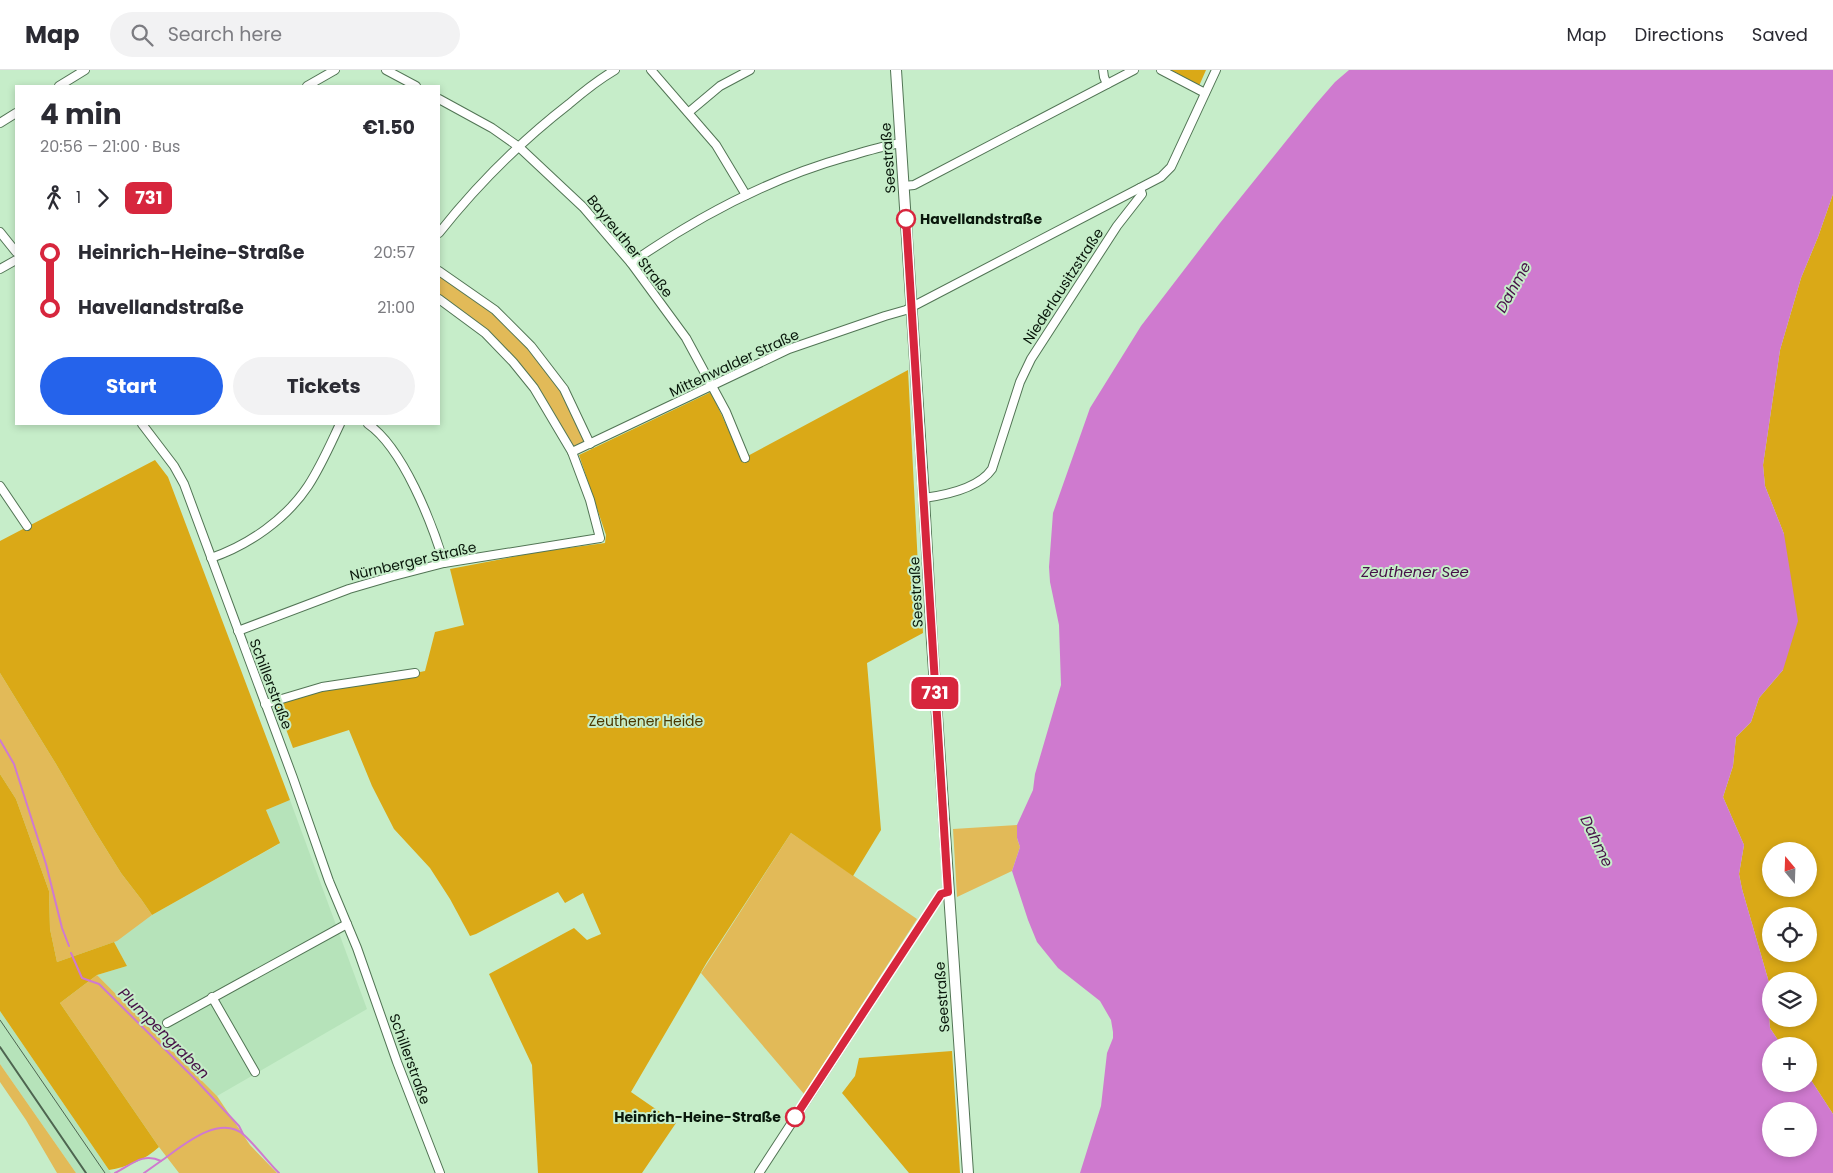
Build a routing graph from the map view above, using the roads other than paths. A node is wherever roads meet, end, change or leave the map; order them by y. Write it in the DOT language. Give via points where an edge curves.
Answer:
graph roads {
  1 [pos="84,70"];
  2 [pos="335,70"];
  3 [pos="386,70"];
  4 [pos="615,70"];
  5 [pos="651,70"];
  6 [pos="750,70"];
  7 [pos="896,70"];
  8 [pos="1103,70"];
  9 [pos="1134,70"];
  10 [pos="1161,70"];
  11 [pos="1216,70"];
  12 [pos="1107,84"];
  13 [pos="61,85"];
  14 [pos="309,85"];
  15 [pos="414,85"];
  16 [pos="1205,93"];
  17 [pos="440,100"];
  18 [pos="689,112"];
  19 [pos="15,114"];
  20 [pos="0,123"];
  21 [pos="901,143"];
  22 [pos="519,147"];
  23 [pos="904,186"];
  24 [pos="1140,188"];
  25 [pos="746,195"];
  26 [pos="0,232"];
  27 [pos="440,232"];
  28 [pos="15,251"];
  29 [pos="15,261"];
  30 [pos="631,262"];
  31 [pos="0,269"];
  32 [pos="440,272"];
  33 [pos="440,300"];
  34 [pos="912,307"];
  35 [pos="712,386"];
  36 [pos="143,425"];
  37 [pos="340,425"];
  38 [pos="369,425"];
  39 [pos="590,444"];
  40 [pos="572,452"];
  41 [pos="745,458"];
  42 [pos="0,486"];
  43 [pos="924,498"];
  44 [pos="27,526"];
  45 [pos="211,558"];
  46 [pos="444,563"];
  47 [pos="238,631"];
  48 [pos="415,673"];
  49 [pos="265,704"];
  50 [pos="948,892"];
  51 [pos="347,924"];
  52 [pos="212,997"];
  53 [pos="167,1023"];
  54 [pos="255,1072"];
  55 [pos="440,1173"];
  56 [pos="759,1173"];
  57 [pos="968,1173"];
  1 -- 13 [label="street"];
  2 -- 14 [label="street"];
  3 -- 15 [label="street"];
  4 -- 22 [label="street" via="554,115"];
  5 -- 18 [label="street"];
  6 -- 18 [label="street" via="720,86"];
  7 -- 21 [label="main road, Seestraße"];
  8 -- 12 [label="street"];
  9 -- 12 [label="street"];
  10 -- 16 [label="street"];
  11 -- 16 [label="street"];
  12 -- 23 [label="street" via="920,182"];
  16 -- 24 [label="street" via="1171,167"];
  17 -- 22 [label="street, Bayreuther Straße"];
  18 -- 25 [label="street" via="716,144"];
  19 -- 20 [label="street"];
  21 -- 23 [label="main road, Seestraße"];
  21 -- 25 [label="street" via="813,167"];
  22 -- 27 [label="street" via="485,179"];
  22 -- 30 [label="street, Bayreuther Straße" via="583,206"];
  23 -- 34 [label="main road, Seestraße"];
  24 -- 34 [label="street, Mittenwalder Straße"];
  24 -- 43 [label="street, Niederlausitzstraße" via="1142,194 1117,226 1031,359 1020,382 992,469 986,477 951,492"];
  25 -- 30 [label="street" via="690,224"];
  26 -- 28 [label="street"];
  29 -- 31 [label="street"];
  30 -- 35 [label="street, Bayreuther Straße" via="681,331"];
  32 -- 39 [label="street" via="495,310 531,346 564,389"];
  33 -- 40 [label="street" via="485,333 513,362 534,388"];
  34 -- 35 [label="street, Mittenwalder Straße" via="789,349"];
  34 -- 43 [label="main road, Seestraße"];
  35 -- 39 [label="street, Mittenwalder Straße"];
  35 -- 41 [label="street, Bayreuther Straße"];
  36 -- 45 [label="street, Schillerstraße" via="184,484"];
  37 -- 45 [label="street" via="316,473 290,508 241,546"];
  38 -- 46 [label="street" via="401,463 436,536"];
  39 -- 40 [label="street, Mittenwalder Straße"];
  40 -- 46 [label="street, Nürnberger Straße" via="600,538"];
  42 -- 44 [label="street"];
  43 -- 50 [label="main road, Seestraße"];
  45 -- 47 [label="street, Schillerstraße"];
  46 -- 47 [label="street, Nürnberger Straße" via="349,589"];
  47 -- 49 [label="street, Schillerstraße"];
  48 -- 49 [label="street" via="322,687"];
  49 -- 51 [label="street, Schillerstraße"];
  50 -- 56 [label="street" via="941,894"];
  50 -- 57 [label="main road, Seestraße"];
  51 -- 52 [label="street"];
  51 -- 55 [label="street, Schillerstraße"];
  52 -- 53 [label="street"];
  52 -- 54 [label="street"];
}
